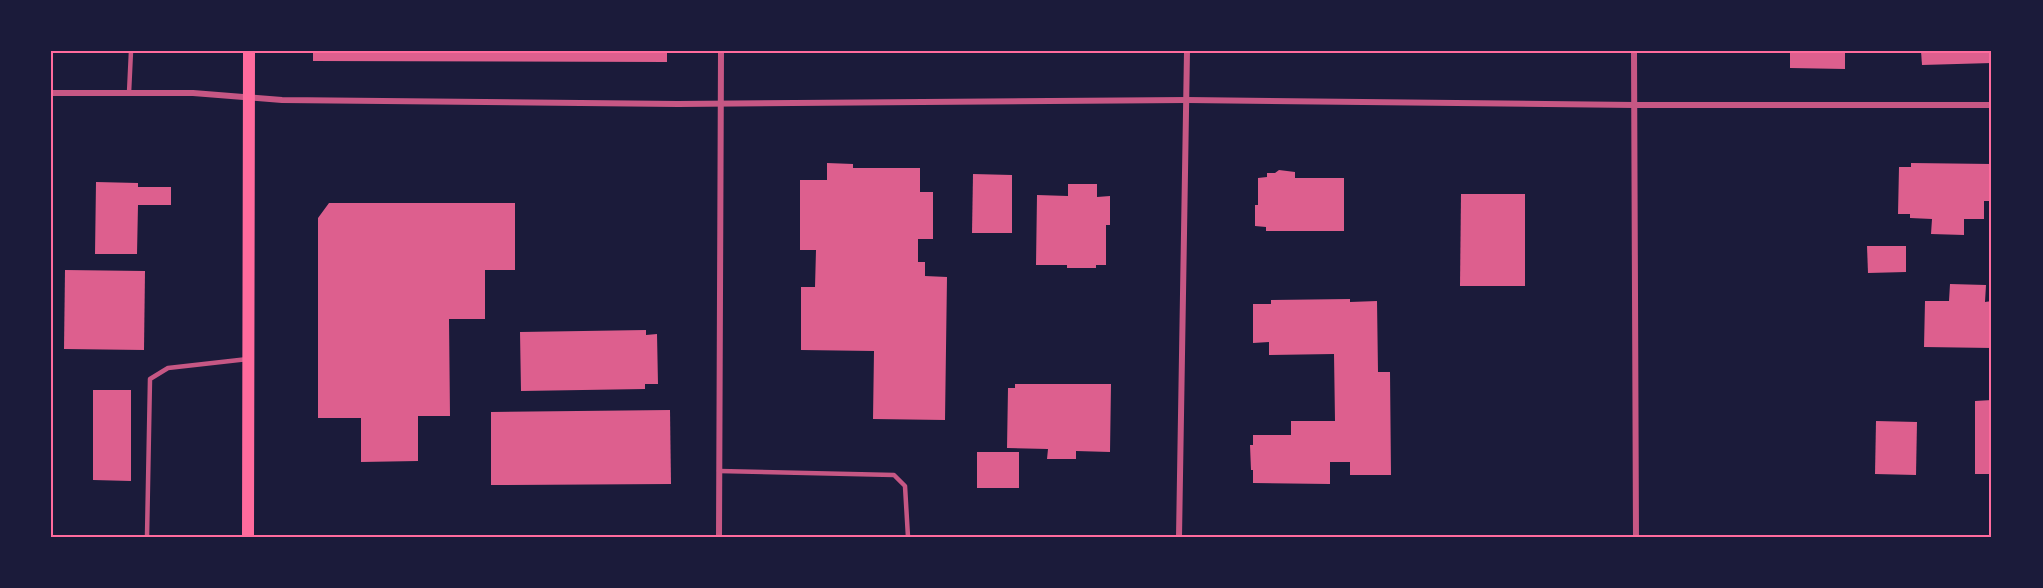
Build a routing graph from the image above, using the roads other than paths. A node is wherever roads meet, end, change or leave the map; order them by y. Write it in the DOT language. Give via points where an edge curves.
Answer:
graph roads {
  1 [pos="131,51"];
  2 [pos="249,51"];
  3 [pos="721,51"];
  4 [pos="1187,51"];
  5 [pos="1634,51"];
  6 [pos="51,93"];
  7 [pos="129,93"];
  8 [pos="249,99"];
  9 [pos="1187,100"];
  10 [pos="720,105"];
  11 [pos="1634,105"];
  12 [pos="1992,105"];
  13 [pos="248,359"];
  14 [pos="719,471"];
  15 [pos="147,537"];
  16 [pos="248,537"];
  17 [pos="719,537"];
  18 [pos="908,537"];
  19 [pos="1179,537"];
  20 [pos="1636,537"];
  1 -- 7 [label="lane"];
  2 -- 8 [label="main road"];
  3 -- 10 [label="street"];
  4 -- 9 [label="street"];
  5 -- 11 [label="street"];
  6 -- 7 [label="street"];
  7 -- 8 [label="street" via="193,93"];
  8 -- 10 [label="street"];
  8 -- 13 [label="main road"];
  9 -- 10 [label="street"];
  9 -- 11 [label="street"];
  9 -- 19 [label="street"];
  10 -- 14 [label="street"];
  11 -- 12 [label="street"];
  11 -- 20 [label="street"];
  13 -- 15 [label="lane" via="168,368 150,379"];
  13 -- 16 [label="main road"];
  14 -- 17 [label="street"];
  14 -- 18 [label="lane" via="894,475 905,486"];
}
